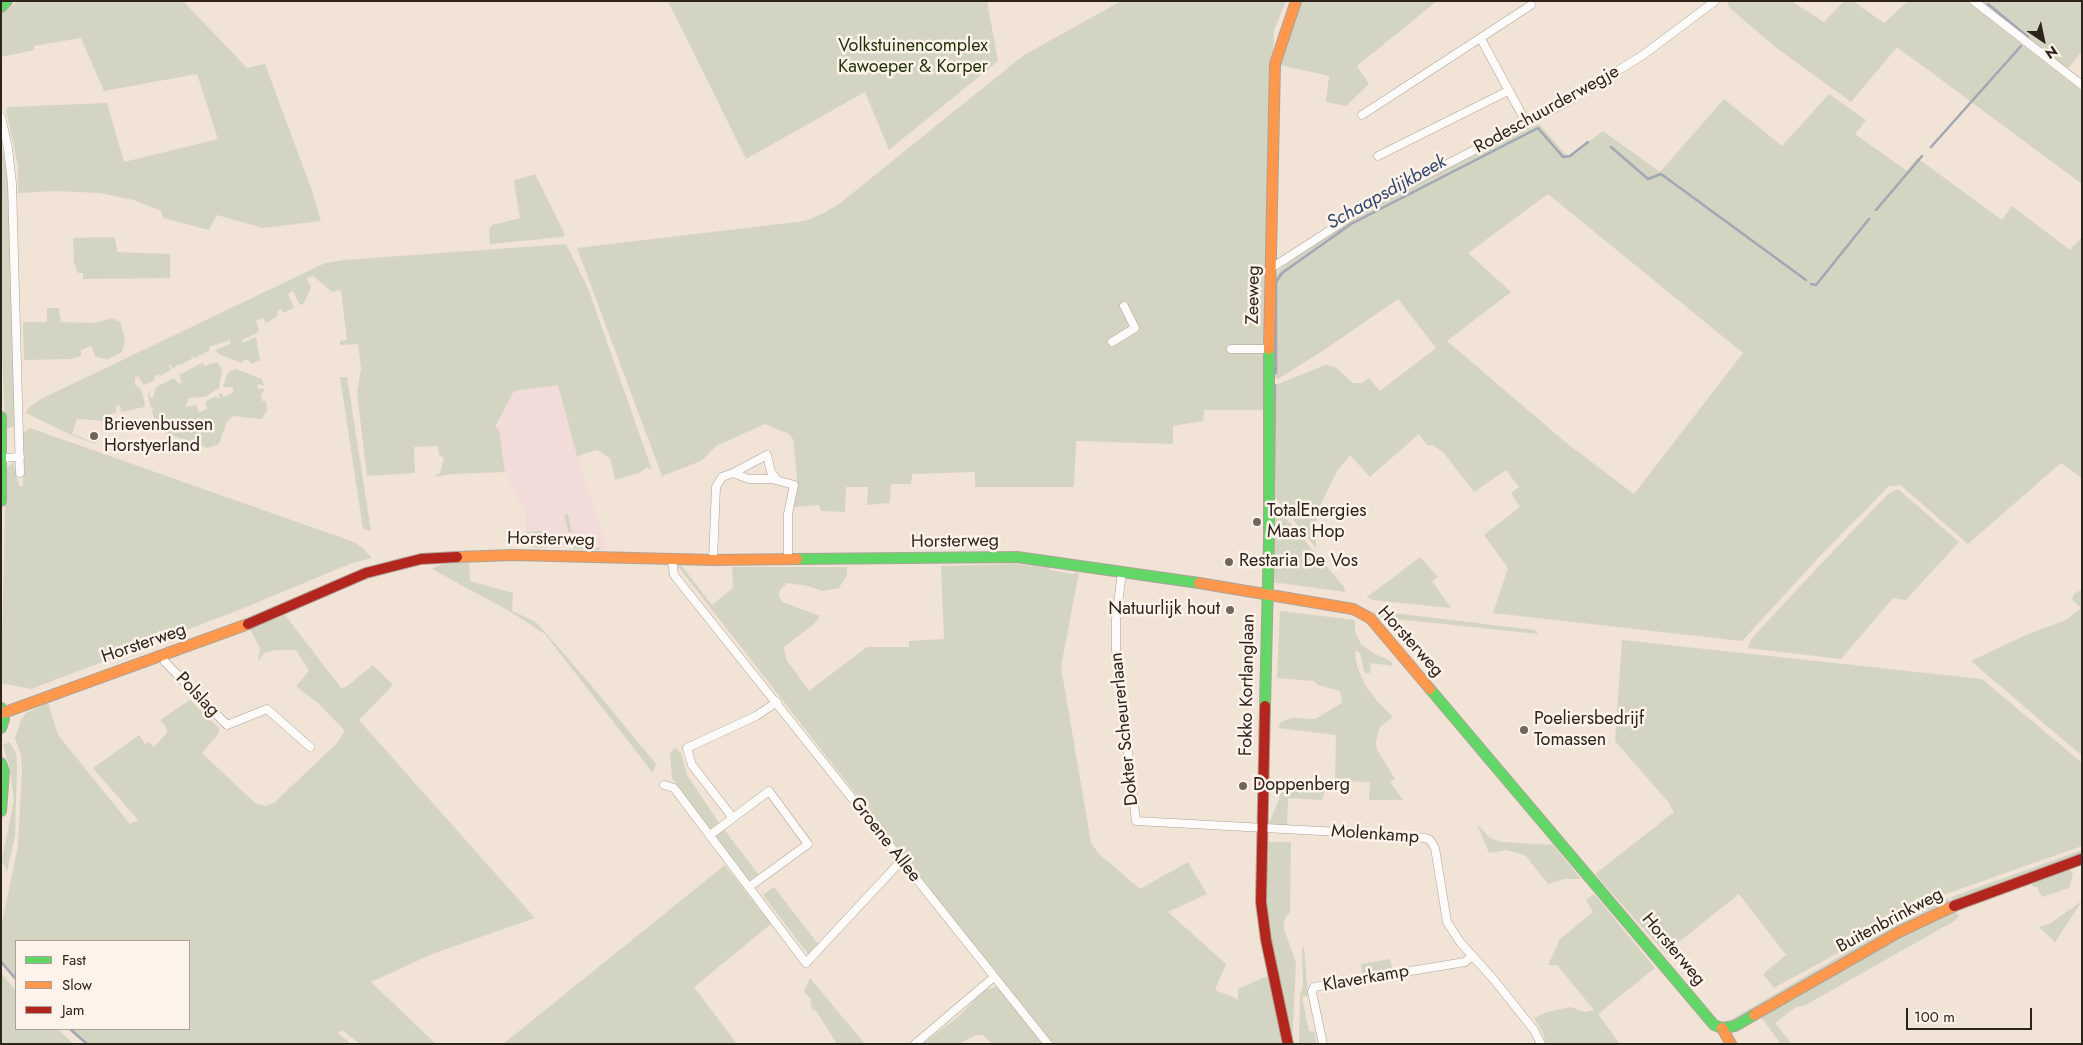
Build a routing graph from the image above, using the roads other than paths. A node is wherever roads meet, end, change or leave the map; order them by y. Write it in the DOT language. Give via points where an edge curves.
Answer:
graph roads {
  1 [pos="7,1"];
  2 [pos="1296,1"];
  3 [pos="1715,1"];
  4 [pos="1974,1"];
  5 [pos="1531,5"];
  6 [pos="1,7"];
  7 [pos="1481,39"];
  8 [pos="2082,85"];
  9 [pos="1508,91"];
  10 [pos="1362,115"];
  11 [pos="1,117"];
  12 [pos="1527,124"];
  13 [pos="1378,156"];
  14 [pos="1270,269"];
  15 [pos="1124,306"];
  16 [pos="1112,342"];
  17 [pos="1231,349"];
  18 [pos="1269,349"];
  19 [pos="1,417"];
  20 [pos="20,457"];
  21 [pos="2,458"];
  22 [pos="20,473"];
  23 [pos="733,473"];
  24 [pos="777,480"];
  25 [pos="1,501"];
  26 [pos="672,560"];
  27 [pos="713,560"];
  28 [pos="788,560"];
  29 [pos="1122,572"];
  30 [pos="1267,594"];
  31 [pos="163,655"];
  32 [pos="777,702"];
  33 [pos="2,711"];
  34 [pos="1,728"];
  35 [pos="310,747"];
  36 [pos="1,763"];
  37 [pos="664,785"];
  38 [pos="1,811"];
  39 [pos="733,818"];
  40 [pos="1262,829"];
  41 [pos="710,835"];
  42 [pos="2082,859"];
  43 [pos="901,861"];
  44 [pos="750,887"];
  45 [pos="1472,956"];
  46 [pos="994,977"];
  47 [pos="1722,1028"];
  48 [pos="915,1044"];
  49 [pos="1048,1044"];
  50 [pos="1288,1044"];
  51 [pos="1323,1044"];
  52 [pos="1541,1044"];
  53 [pos="1731,1044"];
  1 -- 6 [label="main road"];
  2 -- 14 [label="main road, Zeeweg" via="1275,64"];
  3 -- 12 [label="street, Rodeschuurderwegje" via="1643,55"];
  4 -- 8 [label="street"];
  5 -- 7 [label="street"];
  7 -- 9 [label="street"];
  7 -- 10 [label="street"];
  9 -- 12 [label="street"];
  9 -- 13 [label="street"];
  11 -- 20 [label="street" via="13,193"];
  12 -- 14 [label="street, Rodeschuurderwegje" via="1372,203"];
  14 -- 18 [label="main road, Zeeweg"];
  15 -- 16 [label="street" via="1135,328"];
  17 -- 18 [label="street"];
  18 -- 30 [label="main road, Zeeweg"];
  19 -- 21 [label="main road"];
  20 -- 21 [label="street"];
  20 -- 22 [label="street"];
  21 -- 25 [label="main road"];
  23 -- 24 [label="street" via="749,479"];
  23 -- 24 [label="street" via="767,455 771,472"];
  23 -- 27 [label="street" via="722,477 716,487"];
  24 -- 28 [label="street" via="794,485 788,514"];
  26 -- 27 [label="main road, Horsterweg"];
  26 -- 31 [label="main road, Horsterweg" via="513,555 421,560 366,573 265,618"];
  26 -- 32 [label="street, Groene Allee" via="674,574"];
  27 -- 28 [label="main road, Horsterweg"];
  28 -- 29 [label="main road, Horsterweg" via="1017,558"];
  29 -- 30 [label="main road, Horsterweg"];
  29 -- 40 [label="street, Dokter Scheurerlaan" via="1116,650 1135,818 1140,822"];
  30 -- 40 [label="main road, Fokko Kortlanglaan"];
  30 -- 47 [label="main road, Horsterweg" via="1353,609 1370,618 1714,1025"];
  31 -- 33 [label="main road, Horsterweg"];
  31 -- 35 [label="street, Polslag" via="226,725 267,709"];
  32 -- 39 [label="street" via="756,716 688,748 692,765"];
  32 -- 43 [label="street, Groene Allee"];
  33 -- 34 [label="main road"];
  36 -- 38 [label="main road" via="4,772"];
  37 -- 41 [label="street" via="674,788"];
  39 -- 41 [label="street"];
  39 -- 44 [label="street" via="769,791 808,844"];
  40 -- 45 [label="street, Molenkamp" via="1430,840 1435,848 1447,922"];
  40 -- 50 [label="main road, Fokko Kortlanglaan" via="1261,902"];
  41 -- 44 [label="street"];
  42 -- 47 [label="main road, Buitenbrinkweg" via="1940,912 1898,932 1735,1026"];
  43 -- 44 [label="street" via="806,963"];
  43 -- 46 [label="street, Groene Allee"];
  45 -- 51 [label="street, Klaverkamp" via="1465,962 1314,987 1312,992"];
  45 -- 52 [label="street, Molenkamp" via="1534,1030"];
  46 -- 48 [label="street"];
  46 -- 49 [label="street, Groene Allee"];
  47 -- 53 [label="main road, Horsterweg"];
}
